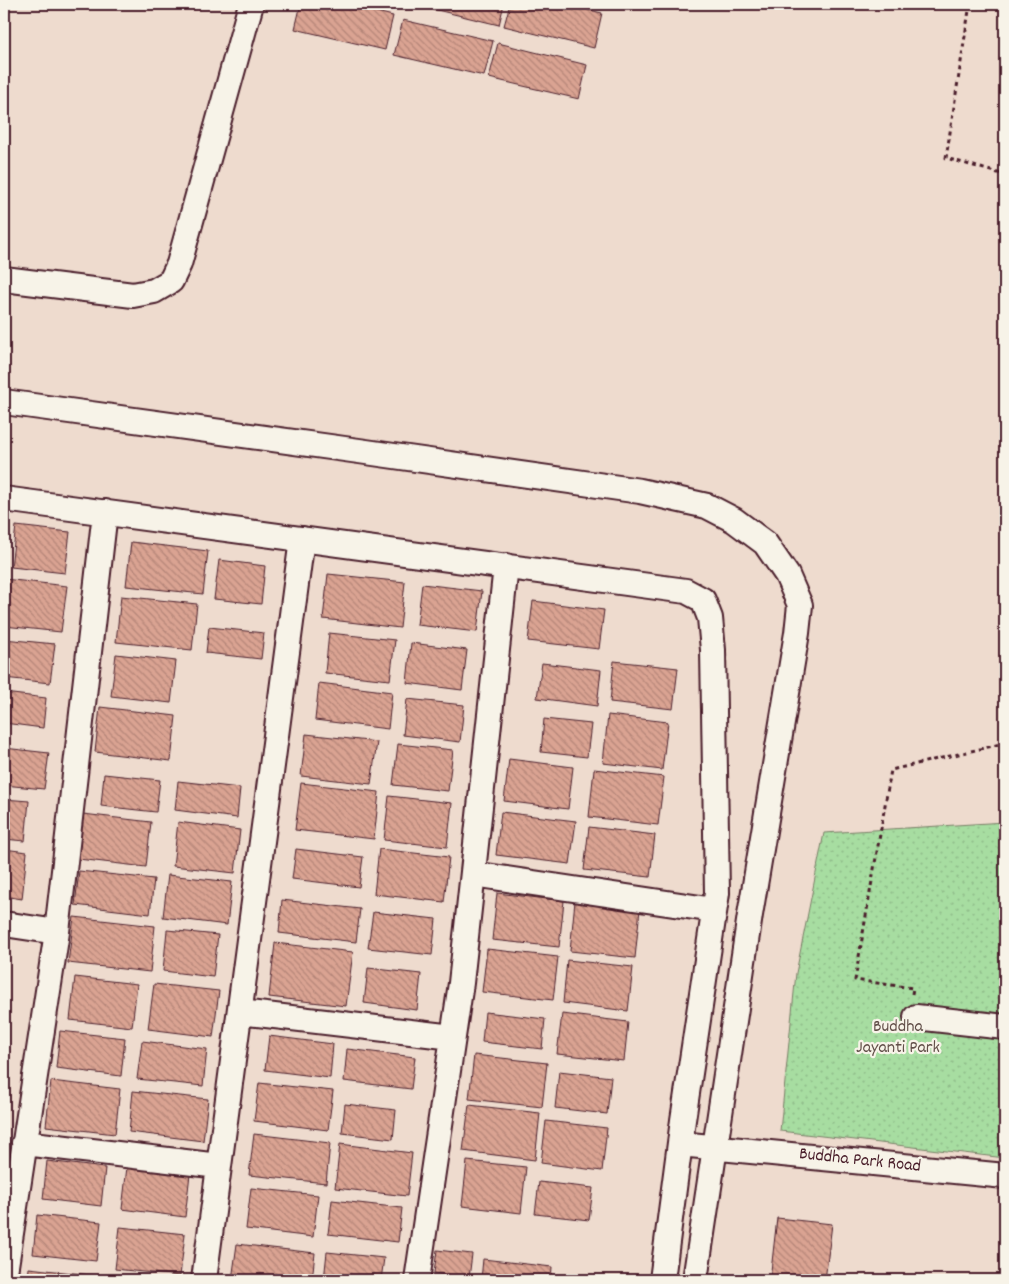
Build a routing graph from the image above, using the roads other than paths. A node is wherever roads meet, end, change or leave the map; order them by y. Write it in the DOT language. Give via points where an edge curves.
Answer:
graph roads {
  1 [pos="251,4"];
  2 [pos="4,279"];
  3 [pos="4,402"];
  4 [pos="4,499"];
  5 [pos="105,512"];
  6 [pos="302,539"];
  7 [pos="506,566"];
  8 [pos="473,874"];
  9 [pos="714,910"];
  10 [pos="4,924"];
  11 [pos="57,932"];
  12 [pos="705,970"];
  13 [pos="741,974"];
  14 [pos="240,1012"];
  15 [pos="916,1017"];
  16 [pos="1005,1027"];
  17 [pos="453,1036"];
  18 [pos="24,1143"];
  19 [pos="680,1144"];
  20 [pos="715,1147"];
  21 [pos="219,1166"];
  22 [pos="1005,1176"];
  23 [pos="6,1242"];
  24 [pos="4,1279"];
  25 [pos="204,1280"];
  26 [pos="417,1280"];
  27 [pos="662,1280"];
  28 [pos="695,1280"];
  1 -- 2 [label="street" via="179,264 171,282 154,291 133,295"];
  3 -- 13 [label="street" via="640,491 707,506 734,520 765,543 787,574 800,605"];
  4 -- 5 [label="street"];
  5 -- 6 [label="street"];
  5 -- 11 [label="street"];
  6 -- 7 [label="street"];
  6 -- 14 [label="street"];
  7 -- 8 [label="street"];
  7 -- 9 [label="street" via="686,591 703,600 710,618 714,650"];
  8 -- 9 [label="street"];
  8 -- 17 [label="street"];
  9 -- 12 [label="street"];
  10 -- 11 [label="street"];
  11 -- 18 [label="street"];
  12 -- 13 [label="street"];
  12 -- 19 [label="street"];
  13 -- 20 [label="street"];
  14 -- 17 [label="street"];
  14 -- 21 [label="street"];
  15 -- 16 [label="street"];
  17 -- 26 [label="street"];
  18 -- 21 [label="street"];
  18 -- 23 [label="street"];
  19 -- 20 [label="street, Buddha Park Road"];
  19 -- 27 [label="street"];
  20 -- 22 [label="street, Buddha Park Road"];
  20 -- 28 [label="street"];
  21 -- 25 [label="street"];
  23 -- 24 [label="street"];
}
